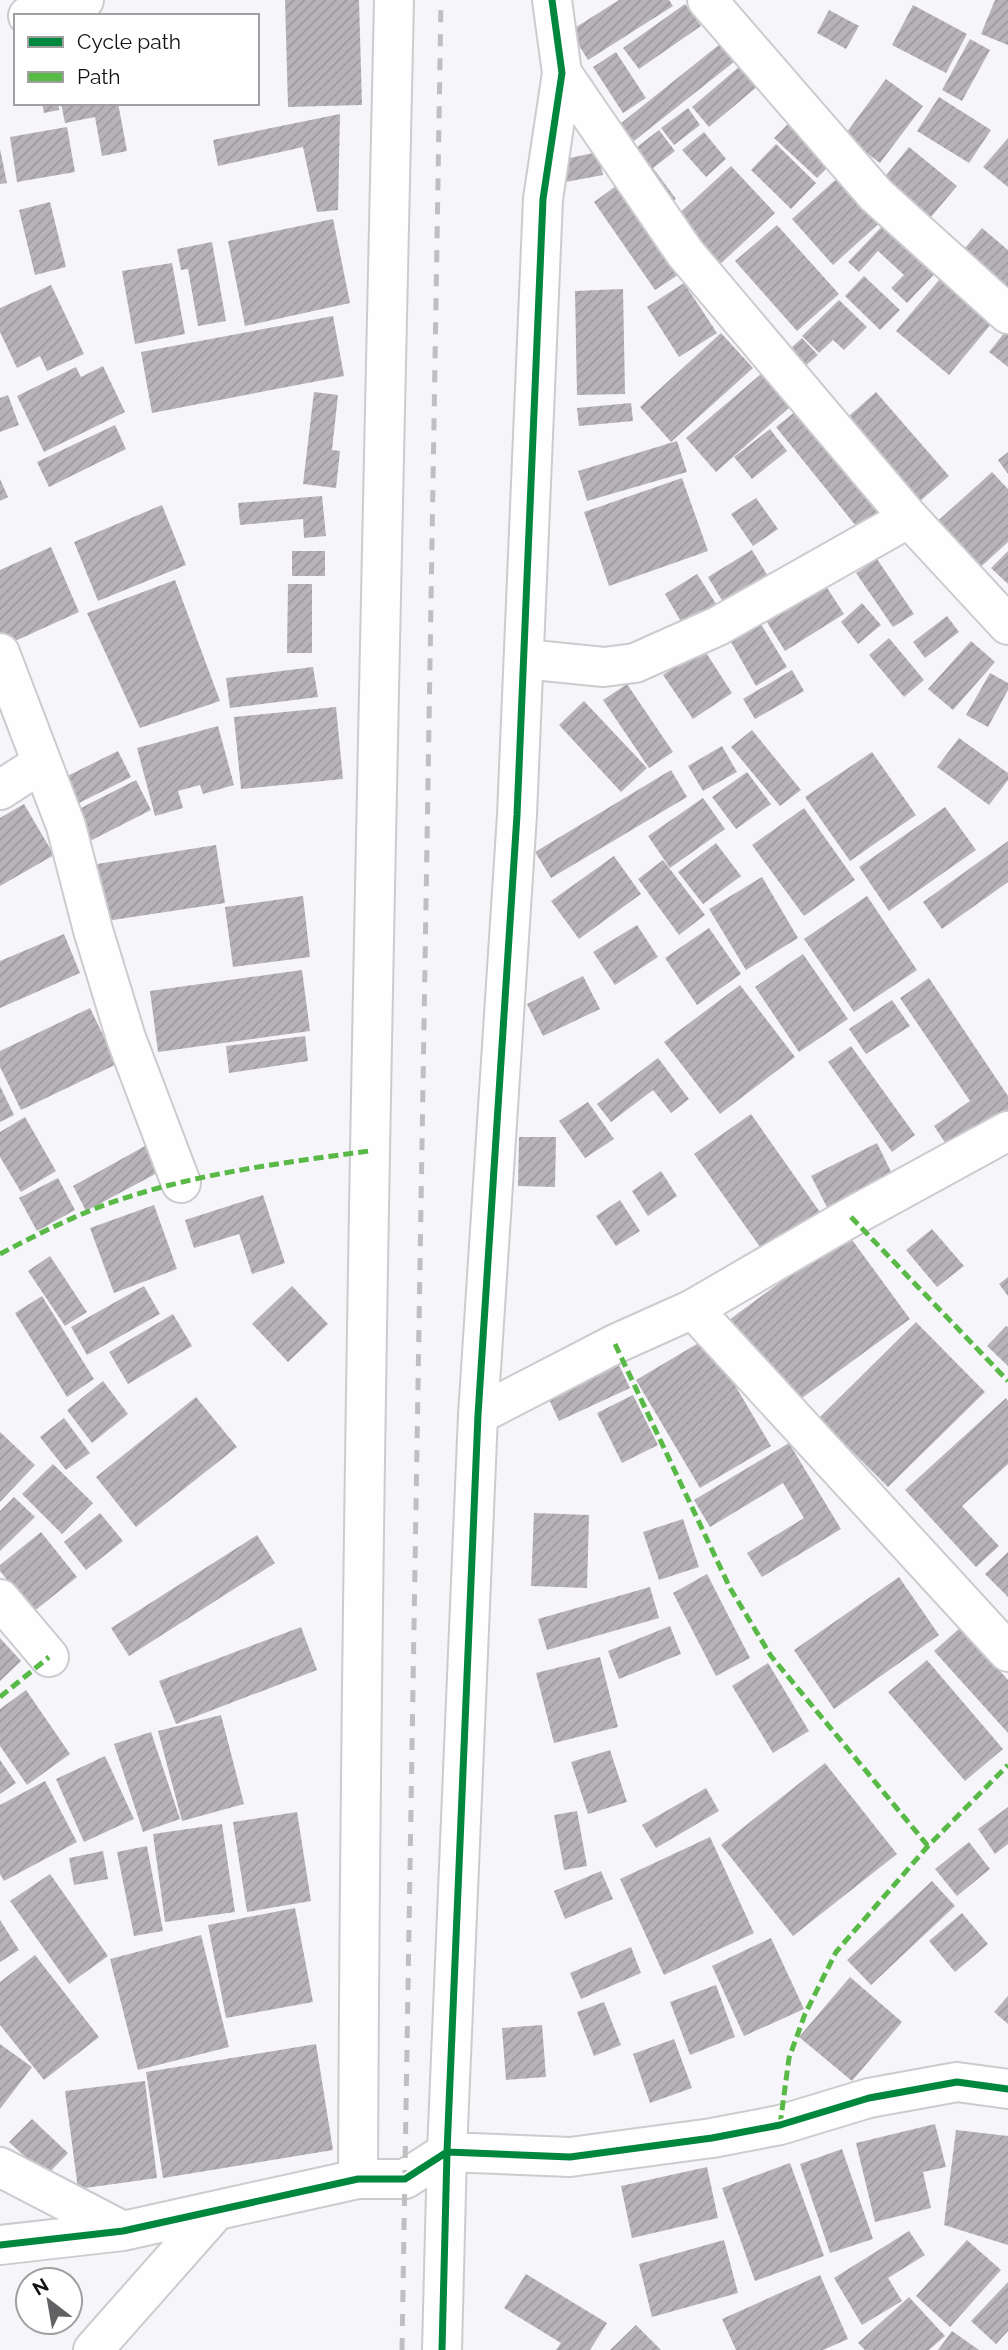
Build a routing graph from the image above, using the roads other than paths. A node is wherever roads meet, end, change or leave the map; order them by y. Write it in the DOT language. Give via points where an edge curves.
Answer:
graph roads {
  1 [pos="84,0"];
  2 [pos="394,0"];
  3 [pos="552,0"];
  4 [pos="707,0"];
  5 [pos="17,14"];
  6 [pos="562,73"];
  7 [pos="1008,314"];
  8 [pos="909,518"];
  9 [pos="1008,625"];
  10 [pos="0,653"];
  11 [pos="524,659"];
  12 [pos="42,763"];
  13 [pos="0,790"];
  14 [pos="1008,1131"];
  15 [pos="181,1182"];
  16 [pos="693,1309"];
  17 [pos="478,1415"];
  18 [pos="0,1600"];
  19 [pos="1008,1652"];
  20 [pos="49,1657"];
  21 [pos="1008,2089"];
  22 [pos="447,2152"];
  23 [pos="0,2167"];
  24 [pos="358,2179"];
  25 [pos="215,2212"];
  26 [pos="123,2231"];
  27 [pos="0,2245"];
  28 [pos="93,2350"];
  29 [pos="442,2350"];
  1 -- 5 [label="street"];
  2 -- 24 [label="street" via="359,1759"];
  3 -- 6 [label="street"];
  4 -- 7 [label="street" via="876,195"];
  6 -- 8 [label="street" via="685,253"];
  6 -- 11 [label="street" via="543,199"];
  8 -- 9 [label="street"];
  8 -- 11 [label="street" via="718,626 635,663 604,667"];
  10 -- 12 [label="street"];
  11 -- 17 [label="street"];
  12 -- 13 [label="street"];
  12 -- 15 [label="street" via="66,827 126,1038"];
  14 -- 16 [label="street"];
  16 -- 17 [label="street" via="615,1343"];
  16 -- 19 [label="street"];
  17 -- 22 [label="street"];
  18 -- 20 [label="street"];
  21 -- 22 [label="street" via="957,2082 869,2098 780,2125 570,2157"];
  22 -- 24 [label="street" via="405,2179"];
  22 -- 29 [label="street"];
  23 -- 26 [label="street"];
  24 -- 25 [label="street"];
  25 -- 26 [label="street"];
  25 -- 28 [label="street"];
  26 -- 27 [label="street"];
}
